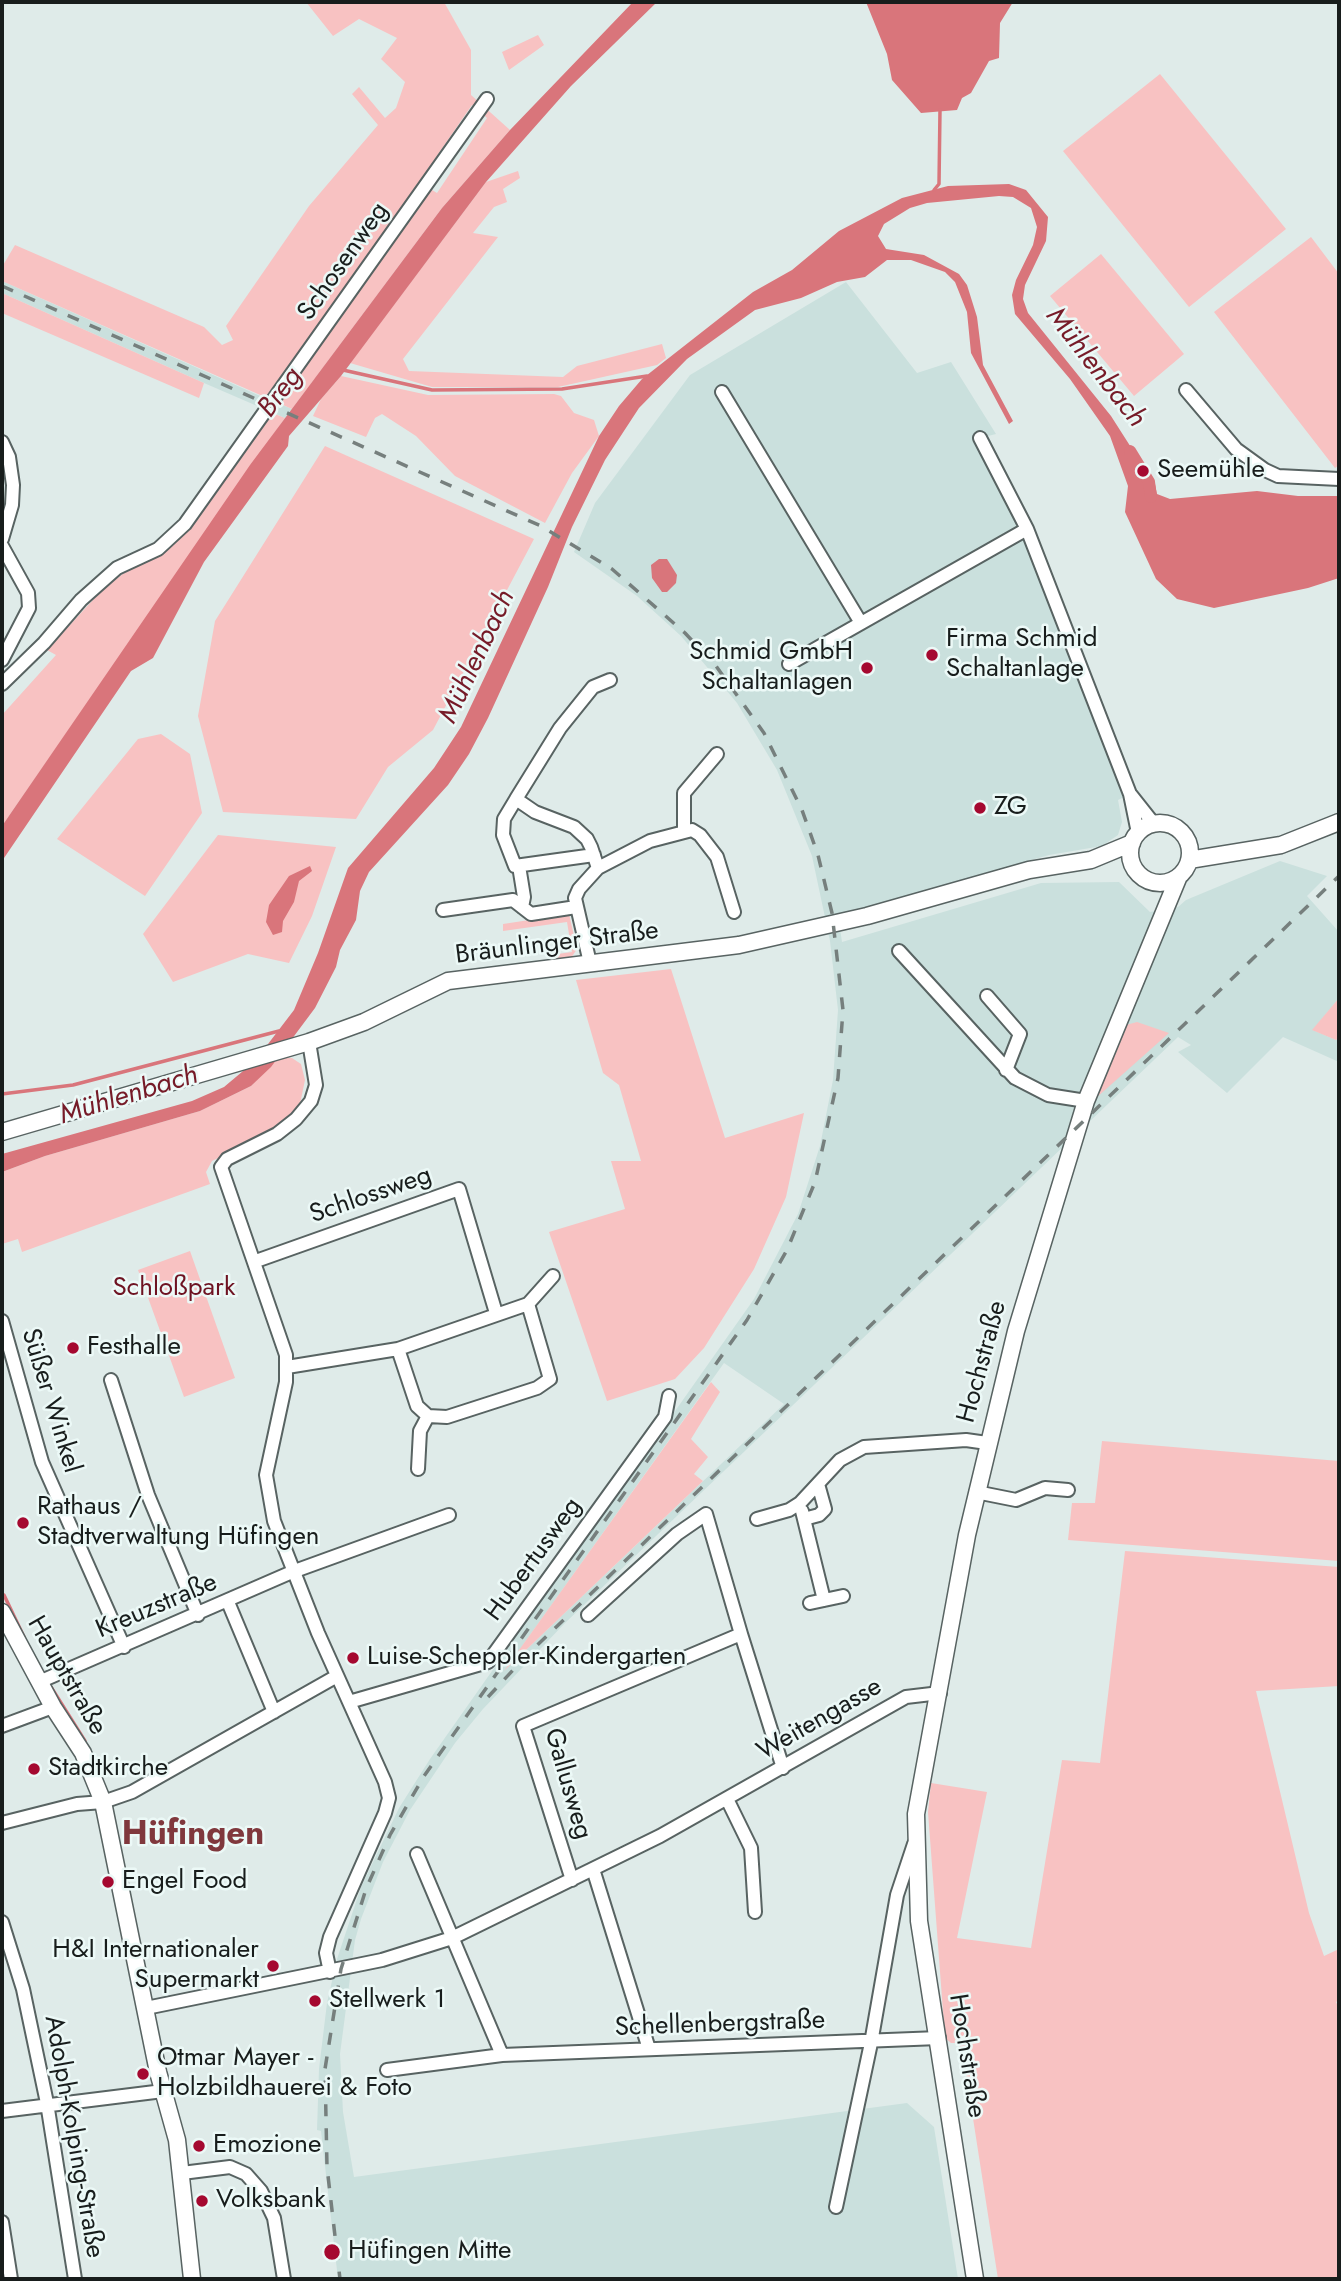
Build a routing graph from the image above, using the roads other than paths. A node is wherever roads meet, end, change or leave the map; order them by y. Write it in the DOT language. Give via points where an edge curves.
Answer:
graph roads {
  1 [pos="487,99"];
  2 [pos="1186,390"];
  3 [pos="722,392"];
  4 [pos="979,438"];
  5 [pos="2,442"];
  6 [pos="1339,479"];
  7 [pos="1027,529"];
  8 [pos="2,539"];
  9 [pos="2,546"];
  10 [pos="861,623"];
  11 [pos="2,660"];
  12 [pos="789,664"];
  13 [pos="610,680"];
  14 [pos="2,684"];
  15 [pos="717,754"];
  16 [pos="1130,794"];
  17 [pos="516,799"];
  18 [pos="1339,822"];
  19 [pos="1154,824"];
  20 [pos="684,830"];
  21 [pos="1135,839"];
  22 [pos="1186,841"];
  23 [pos="1247,850"];
  24 [pos="594,855"];
  25 [pos="1091,860"];
  26 [pos="1189,860"];
  27 [pos="519,866"];
  28 [pos="1133,866"];
  29 [pos="598,868"];
  30 [pos="1179,876"];
  31 [pos="1150,881"];
  32 [pos="576,906"];
  33 [pos="522,907"];
  34 [pos="443,910"];
  35 [pos="734,912"];
  36 [pos="1164,914"];
  37 [pos="899,951"];
  38 [pos="590,964"];
  39 [pos="987,996"];
  40 [pos="309,1042"];
  41 [pos="1006,1070"];
  42 [pos="1086,1101"];
  43 [pos="2,1132"];
  44 [pos="256,1261"];
  45 [pos="553,1276"];
  46 [pos="528,1304"];
  47 [pos="496,1313"];
  48 [pos="2,1321"];
  49 [pos="398,1349"];
  50 [pos="15,1363"];
  51 [pos="2,1367"];
  52 [pos="287,1367"];
  53 [pos="111,1380"];
  54 [pos="669,1396"];
  55 [pos="428,1416"];
  56 [pos="987,1444"];
  57 [pos="418,1469"];
  58 [pos="818,1484"];
  59 [pos="1068,1490"];
  60 [pos="976,1492"];
  61 [pos="800,1503"];
  62 [pos="449,1515"];
  63 [pos="757,1519"];
  64 [pos="804,1519"];
  65 [pos="292,1572"];
  66 [pos="843,1596"];
  67 [pos="824,1600"];
  68 [pos="228,1602"];
  69 [pos="810,1603"];
  70 [pos="2,1612"];
  71 [pos="198,1615"];
  72 [pos="588,1615"];
  73 [pos="741,1634"];
  74 [pos="124,1647"];
  75 [pos="337,1676"];
  76 [pos="39,1682"];
  77 [pos="940,1693"];
  78 [pos="348,1702"];
  79 [pos="53,1707"];
  80 [pos="274,1712"];
  81 [pos="2,1726"];
  82 [pos="783,1768"];
  83 [pos="727,1799"];
  84 [pos="103,1802"];
  85 [pos="2,1824"];
  86 [pos="915,1840"];
  87 [pos="416,1854"];
  88 [pos="593,1869"];
  89 [pos="572,1880"];
  90 [pos="755,1912"];
  91 [pos="2,1922"];
  92 [pos="452,1938"];
  93 [pos="330,1972"];
  94 [pos="146,2008"];
  95 [pos="939,2038"];
  96 [pos="871,2043"];
  97 [pos="649,2049"];
  98 [pos="502,2055"];
  99 [pos="387,2070"];
  100 [pos="163,2091"];
  101 [pos="47,2104"];
  102 [pos="2,2111"];
  103 [pos="182,2173"];
  104 [pos="836,2207"];
  105 [pos="2,2222"];
  106 [pos="11,2279"];
  107 [pos="75,2279"];
  108 [pos="192,2279"];
  109 [pos="284,2279"];
  110 [pos="975,2279"];
  1 -- 14 [label="street, Schosenweg" via="185,524 158,549 117,568"];
  2 -- 6 [label="street" via="1236,449 1265,470 1278,476"];
  3 -- 10 [label="street"];
  4 -- 7 [label="street"];
  5 -- 8 [label="street" via="13,485"];
  7 -- 10 [label="street"];
  7 -- 16 [label="street"];
  9 -- 11 [label="street" via="28,593 29,608"];
  10 -- 12 [label="street"];
  13 -- 17 [label="street" via="593,687 560,728"];
  15 -- 20 [label="street" via="684,793"];
  16 -- 19 [label="street"];
  16 -- 21 [label="street"];
  17 -- 24 [label="street" via="582,832"];
  17 -- 27 [label="street" via="504,819 503,835 510,860"];
  18 -- 23 [label="main road" via="1305,838"];
  19 -- 21 [label="main road"];
  19 -- 22 [label="main road" via="1173,827"];
  20 -- 29 [label="street" via="628,850"];
  20 -- 35 [label="street" via="700,835 717,857"];
  21 -- 25 [label="main road, Bräunlinger Straße"];
  21 -- 28 [label="main road"];
  22 -- 23 [label="main road"];
  22 -- 26 [label="main road"];
  23 -- 26 [label="main road"];
  24 -- 27 [label="street"];
  24 -- 29 [label="street"];
  25 -- 28 [label="main road, Bräunlinger Straße"];
  25 -- 38 [label="main road, Bräunlinger Straße" via="1029,870 867,916 739,944"];
  26 -- 30 [label="main road"];
  27 -- 33 [label="street"];
  28 -- 31 [label="main road"];
  29 -- 32 [label="street" via="579,889"];
  30 -- 31 [label="main road" via="1165,883"];
  30 -- 36 [label="main road, Hochstraße"];
  31 -- 36 [label="main road"];
  32 -- 33 [label="street" via="531,914"];
  32 -- 38 [label="street"];
  33 -- 34 [label="street" via="513,900"];
  36 -- 42 [label="main road, Hochstraße"];
  37 -- 41 [label="street"];
  38 -- 40 [label="main road, Bräunlinger Straße" via="448,981 364,1023"];
  39 -- 41 [label="street" via="1020,1034"];
  40 -- 43 [label="main road, Bräunlinger Straße"];
  40 -- 44 [label="street" via="316,1085 311,1101 277,1134 227,1159 221,1167"];
  41 -- 42 [label="street" via="1031,1089"];
  42 -- 56 [label="main road, Hochstraße" via="1046,1224"];
  44 -- 47 [label="street, Schlossweg" via="459,1189"];
  44 -- 52 [label="street"];
  45 -- 46 [label="street"];
  46 -- 47 [label="street"];
  46 -- 55 [label="street" via="550,1379 537,1388 447,1417"];
  47 -- 49 [label="street"];
  48 -- 50 [label="street, Süßer Winkel"];
  49 -- 52 [label="street"];
  49 -- 55 [label="street" via="417,1406"];
  50 -- 51 [label="street"];
  50 -- 74 [label="street, Süßer Winkel" via="41,1462"];
  52 -- 65 [label="street" via="266,1475 274,1521"];
  53 -- 71 [label="street" via="148,1494"];
  54 -- 78 [label="street, Hubertusweg" via="665,1417 488,1662"];
  55 -- 57 [label="street" via="420,1431"];
  56 -- 58 [label="street" via="966,1440 864,1447 840,1460"];
  56 -- 60 [label="main road, Hochstraße"];
  58 -- 61 [label="street"];
  58 -- 64 [label="street" via="825,1509"];
  59 -- 60 [label="street" via="1045,1488 1016,1500"];
  60 -- 77 [label="main road, Hochstraße"];
  61 -- 63 [label="street"];
  61 -- 64 [label="street"];
  62 -- 65 [label="street, Kreuzstraße"];
  64 -- 67 [label="street"];
  65 -- 68 [label="street, Kreuzstraße"];
  65 -- 75 [label="street"];
  66 -- 67 [label="street"];
  67 -- 69 [label="street"];
  68 -- 71 [label="street, Kreuzstraße"];
  68 -- 80 [label="street"];
  70 -- 76 [label="main road, Hauptstraße"];
  71 -- 74 [label="street, Kreuzstraße"];
  72 -- 73 [label="street" via="677,1534 706,1514"];
  73 -- 82 [label="street"];
  73 -- 89 [label="street, Gallusweg" via="523,1726"];
  74 -- 76 [label="street, Kreuzstraße"];
  75 -- 78 [label="street"];
  75 -- 80 [label="street"];
  76 -- 79 [label="main road, Hauptstraße"];
  77 -- 82 [label="street, Weitengasse" via="906,1697"];
  77 -- 86 [label="main road, Hochstraße"];
  78 -- 93 [label="street" via="389,1798 330,1937 326,1953"];
  79 -- 81 [label="street"];
  79 -- 84 [label="main road, Hauptstraße" via="83,1753"];
  80 -- 84 [label="street" via="132,1792"];
  82 -- 83 [label="street, Weitengasse"];
  83 -- 88 [label="street, Weitengasse"];
  83 -- 90 [label="street" via="751,1848"];
  84 -- 85 [label="street" via="77,1804"];
  84 -- 94 [label="main road, Hauptstraße"];
  86 -- 95 [label="main road, Hochstraße" via="919,1922"];
  86 -- 96 [label="street, Hochstraße" via="897,1895"];
  87 -- 92 [label="street"];
  88 -- 89 [label="street, Weitengasse"];
  88 -- 97 [label="street"];
  89 -- 92 [label="street, Weitengasse"];
  91 -- 101 [label="street, Adolph-Kolping-Straße" via="23,1989"];
  92 -- 93 [label="street, Weitengasse"];
  92 -- 98 [label="street"];
  93 -- 94 [label="street, Weitengasse"];
  94 -- 100 [label="main road, Hauptstraße"];
  95 -- 96 [label="street, Schellenbergstraße"];
  95 -- 110 [label="main road, Hochstraße"];
  96 -- 97 [label="street, Schellenbergstraße"];
  96 -- 104 [label="street, Hochstraße"];
  97 -- 98 [label="street, Schellenbergstraße"];
  98 -- 99 [label="street, Schellenbergstraße"];
  100 -- 101 [label="street"];
  100 -- 103 [label="main road, Hauptstraße"];
  101 -- 102 [label="street"];
  101 -- 107 [label="street, Adolph-Kolping-Straße"];
  103 -- 108 [label="main road, Hauptstraße" via="181,2205"];
  103 -- 109 [label="street" via="230,2167 246,2174 261,2191 274,2218"];
  105 -- 106 [label="street"];
}
